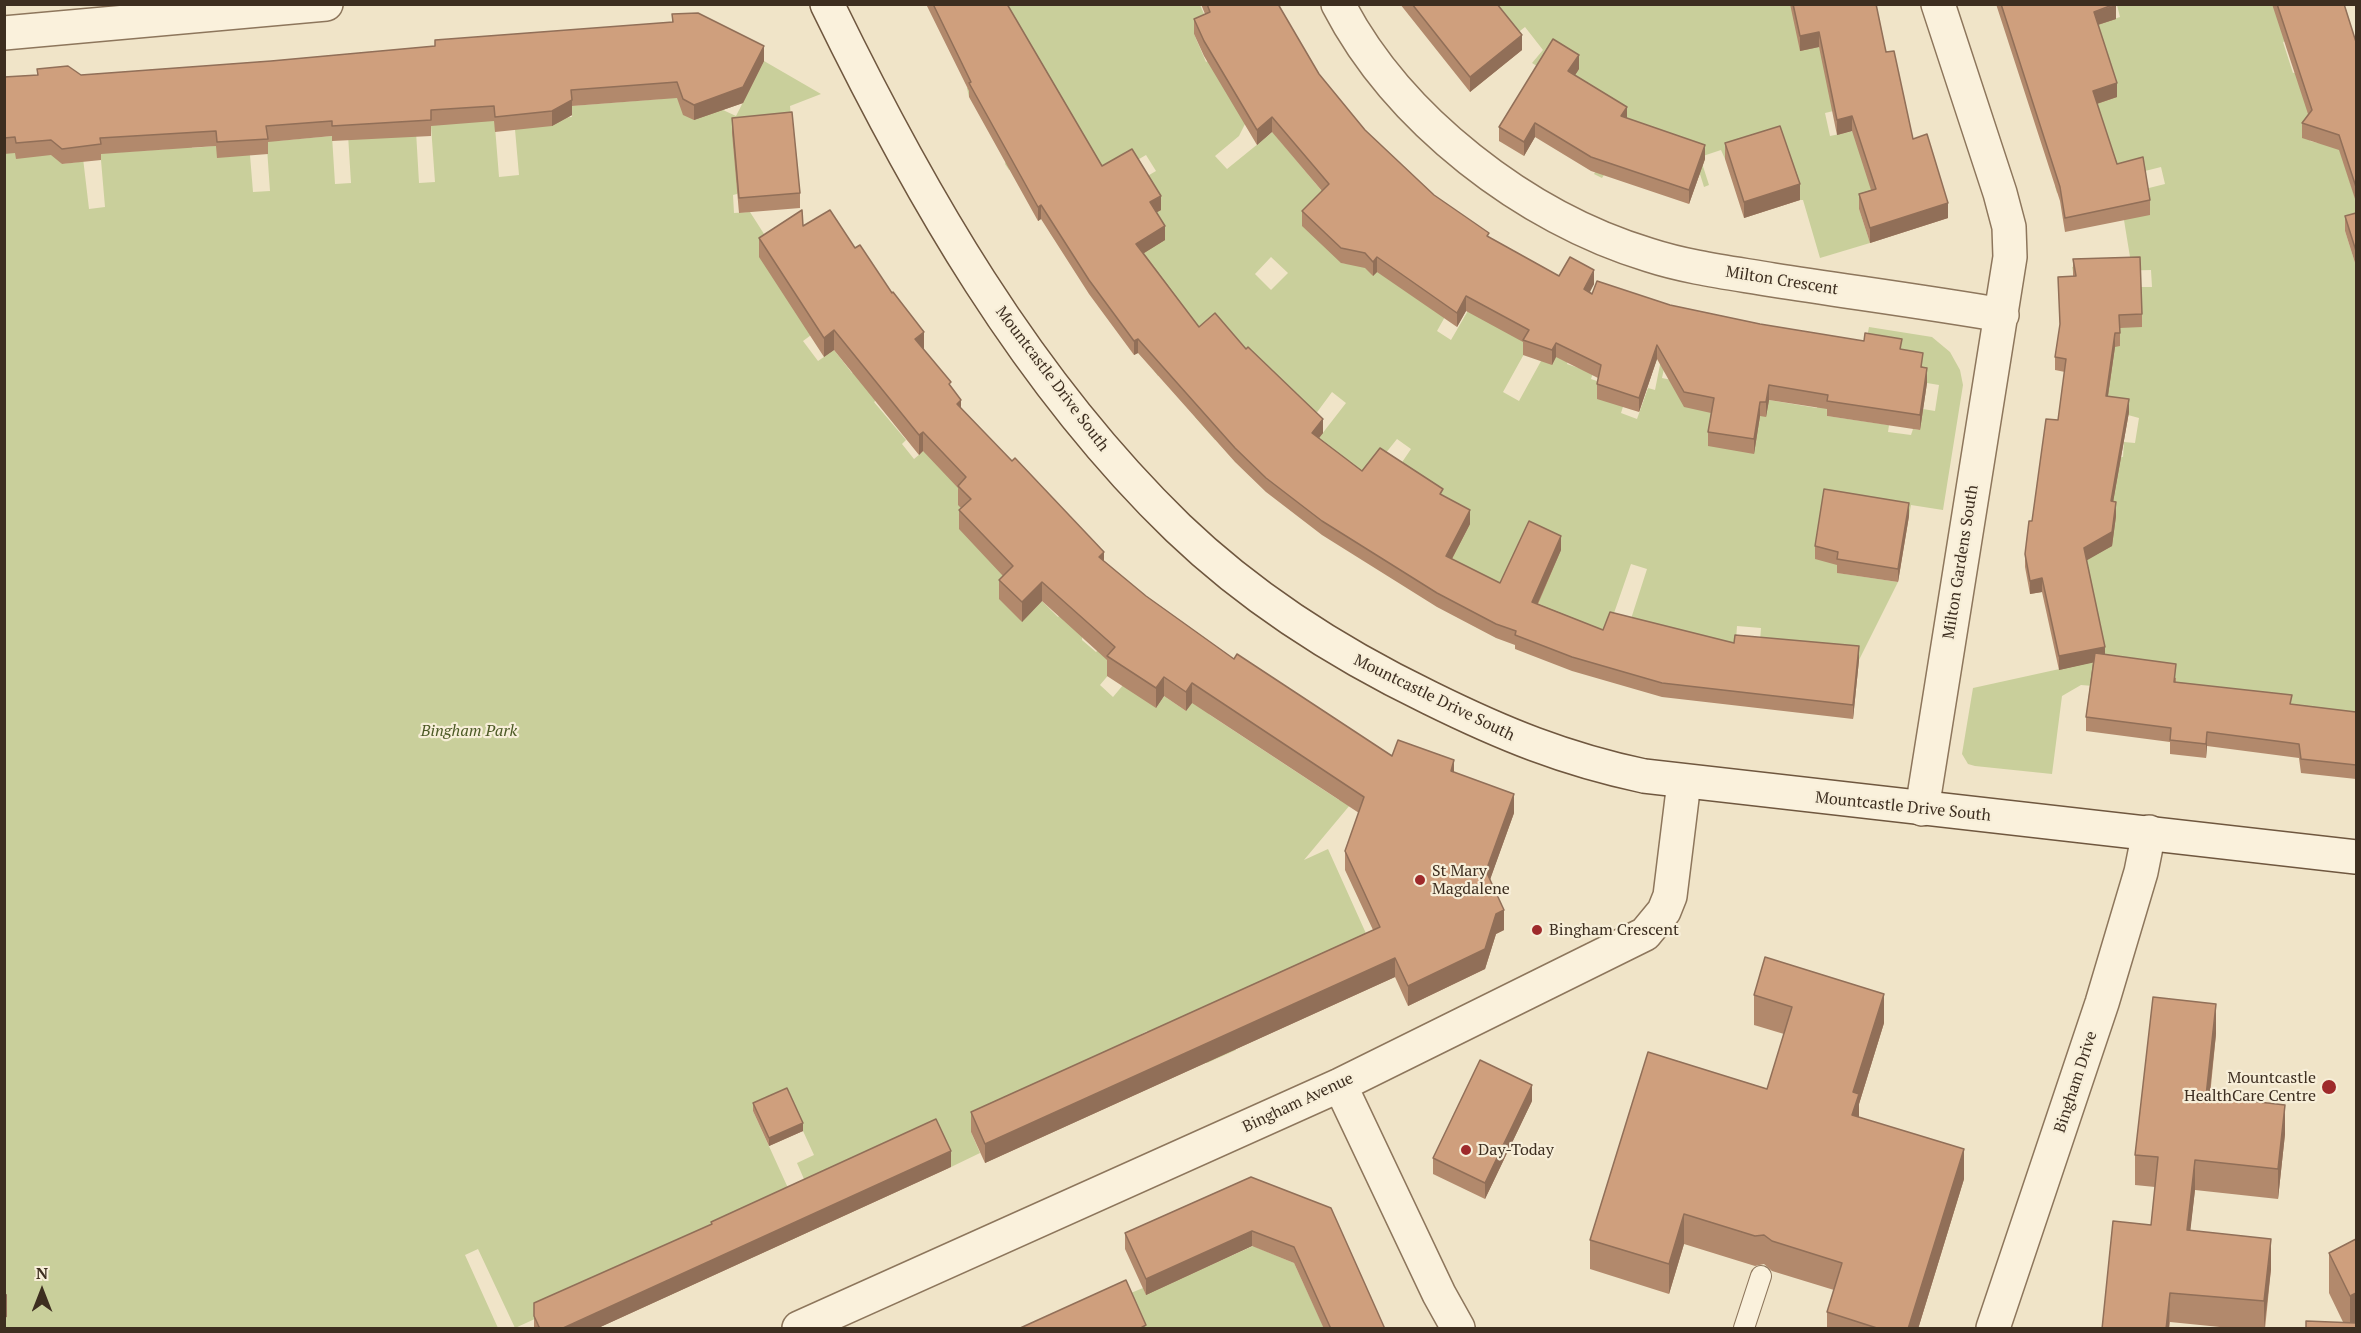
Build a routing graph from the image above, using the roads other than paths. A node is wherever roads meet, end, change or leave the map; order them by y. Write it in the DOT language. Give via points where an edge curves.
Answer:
graph roads {
  1 [pos="326,4"];
  2 [pos="827,4"];
  3 [pos="1338,4"];
  4 [pos="1938,4"];
  5 [pos="4,33"];
  6 [pos="2002,315"];
  7 [pos="1684,782"];
  8 [pos="1922,809"];
  9 [pos="2149,832"];
  10 [pos="2356,857"];
  11 [pos="1340,1085"];
  12 [pos="1761,1276"];
  13 [pos="800,1329"];
  14 [pos="1458,1329"];
  15 [pos="1744,1329"];
  16 [pos="1993,1329"];
  1 -- 5 [label="street"];
  2 -- 7 [label="street, Mountcastle Drive South" via="943,225 994,301 1081,423 1180,530 1272,606 1370,669 1540,749 1606,768"];
  3 -- 6 [label="street, Milton Crescent" via="1372,57 1444,137 1504,184 1593,234 1649,255 1700,268"];
  4 -- 6 [label="street" via="2009,227 2010,257"];
  6 -- 8 [label="street, Milton Gardens South"];
  7 -- 8 [label="street, Mountcastle Drive South"];
  7 -- 11 [label="street, Bingham Avenue" via="1670,896 1664,912 1645,934"];
  8 -- 9 [label="street, Mountcastle Drive South"];
  9 -- 10 [label="street, Mountcastle Drive South"];
  9 -- 16 [label="street, Bingham Drive" via="2102,1003"];
  11 -- 13 [label="street, Bingham Avenue"];
  11 -- 14 [label="street"];
  12 -- 15 [label="lane"];
}
